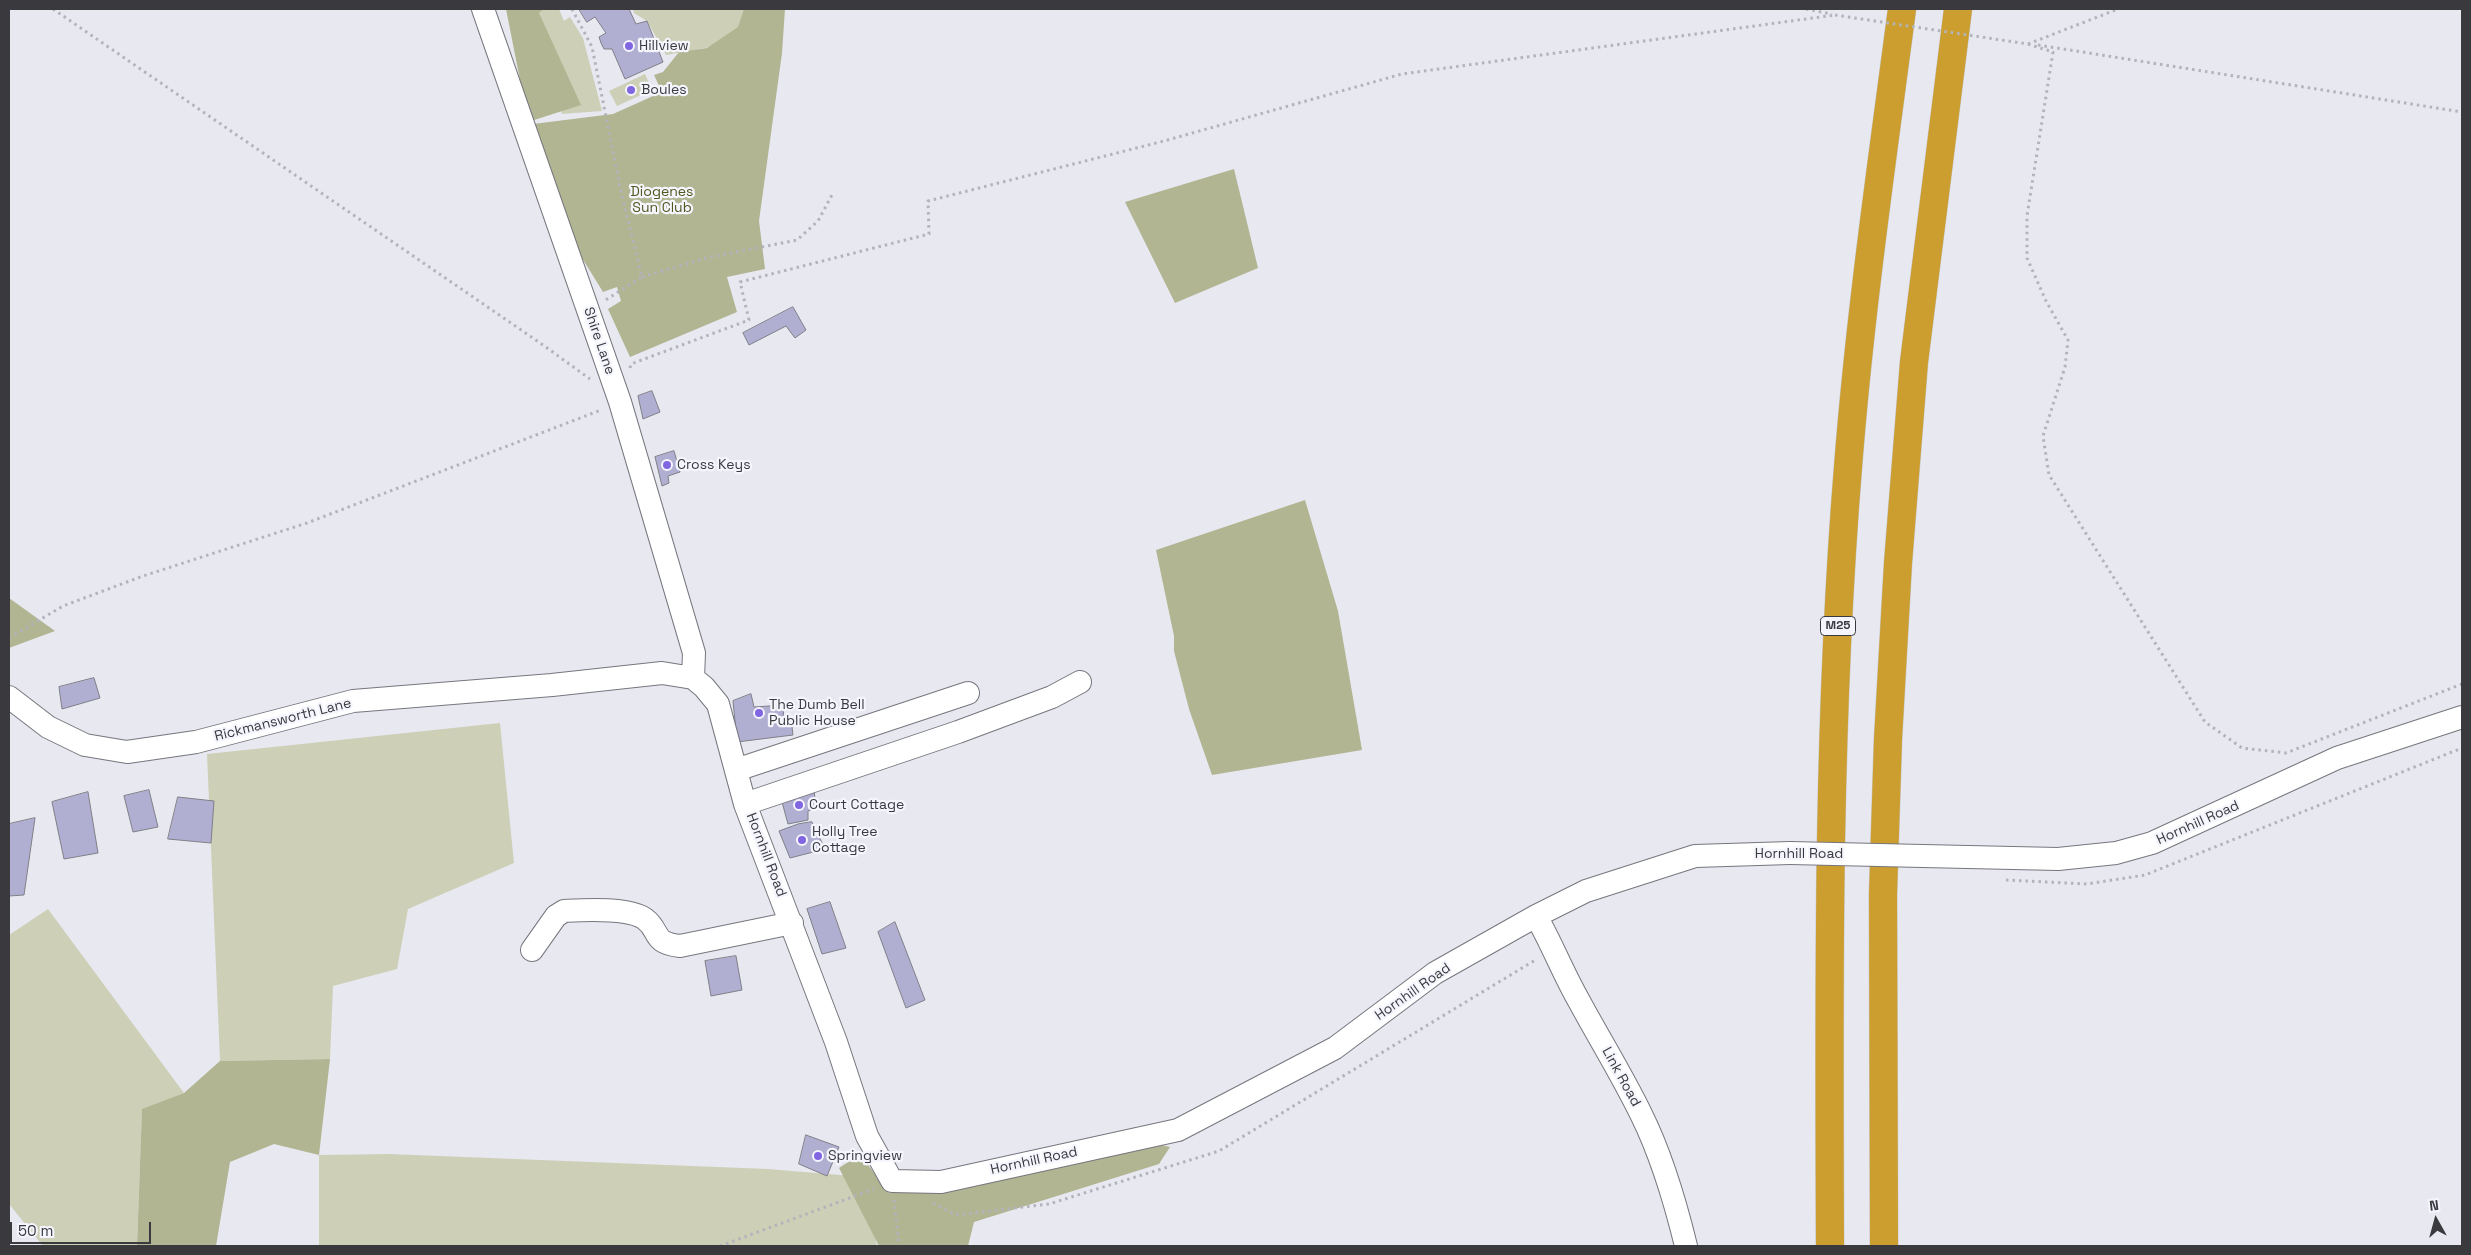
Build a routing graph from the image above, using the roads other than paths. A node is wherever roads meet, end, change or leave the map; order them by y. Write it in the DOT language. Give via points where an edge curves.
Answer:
graph roads {
  1 [pos="483,9"];
  2 [pos="1902,9"];
  3 [pos="1958,9"];
  4 [pos="693,678"];
  5 [pos="1080,682"];
  6 [pos="968,693"];
  7 [pos="9,696"];
  8 [pos="2462,717"];
  9 [pos="736,770"];
  10 [pos="745,804"];
  11 [pos="1536,916"];
  12 [pos="792,923"];
  13 [pos="532,950"];
  14 [pos="1686,1246"];
  15 [pos="1830,1246"];
  16 [pos="1884,1246"];
  1 -- 4 [label="street, Shire Lane" via="620,402 694,653"];
  2 -- 15 [label="highway, M25" via="1864,294 1848,468 1837,644 1830,830"];
  3 -- 16 [label="highway" via="1914,362 1892,671 1883,894"];
  4 -- 7 [label="street, Rickmansworth Lane" via="662,673 353,701 196,742 127,752 85,745 48,727"];
  4 -- 9 [label="street, Hornhill Road" via="718,704"];
  5 -- 10 [label="street" via="1052,697 958,732"];
  6 -- 9 [label="street"];
  8 -- 11 [label="street, Hornhill Road, bridge" via="2337,758 2152,843 2116,853 2058,859 1790,854 1695,856 1586,891"];
  9 -- 10 [label="street, Hornhill Road"];
  10 -- 12 [label="street, Hornhill Road"];
  11 -- 12 [label="street, Hornhill Road" via="1435,973 1335,1048 1178,1130 941,1182 892,1182 867,1136"];
  11 -- 14 [label="street, Link Road" via="1641,1113 1677,1207"];
  12 -- 13 [label="street" via="680,946 661,940 646,919 631,913 564,910"];
}
